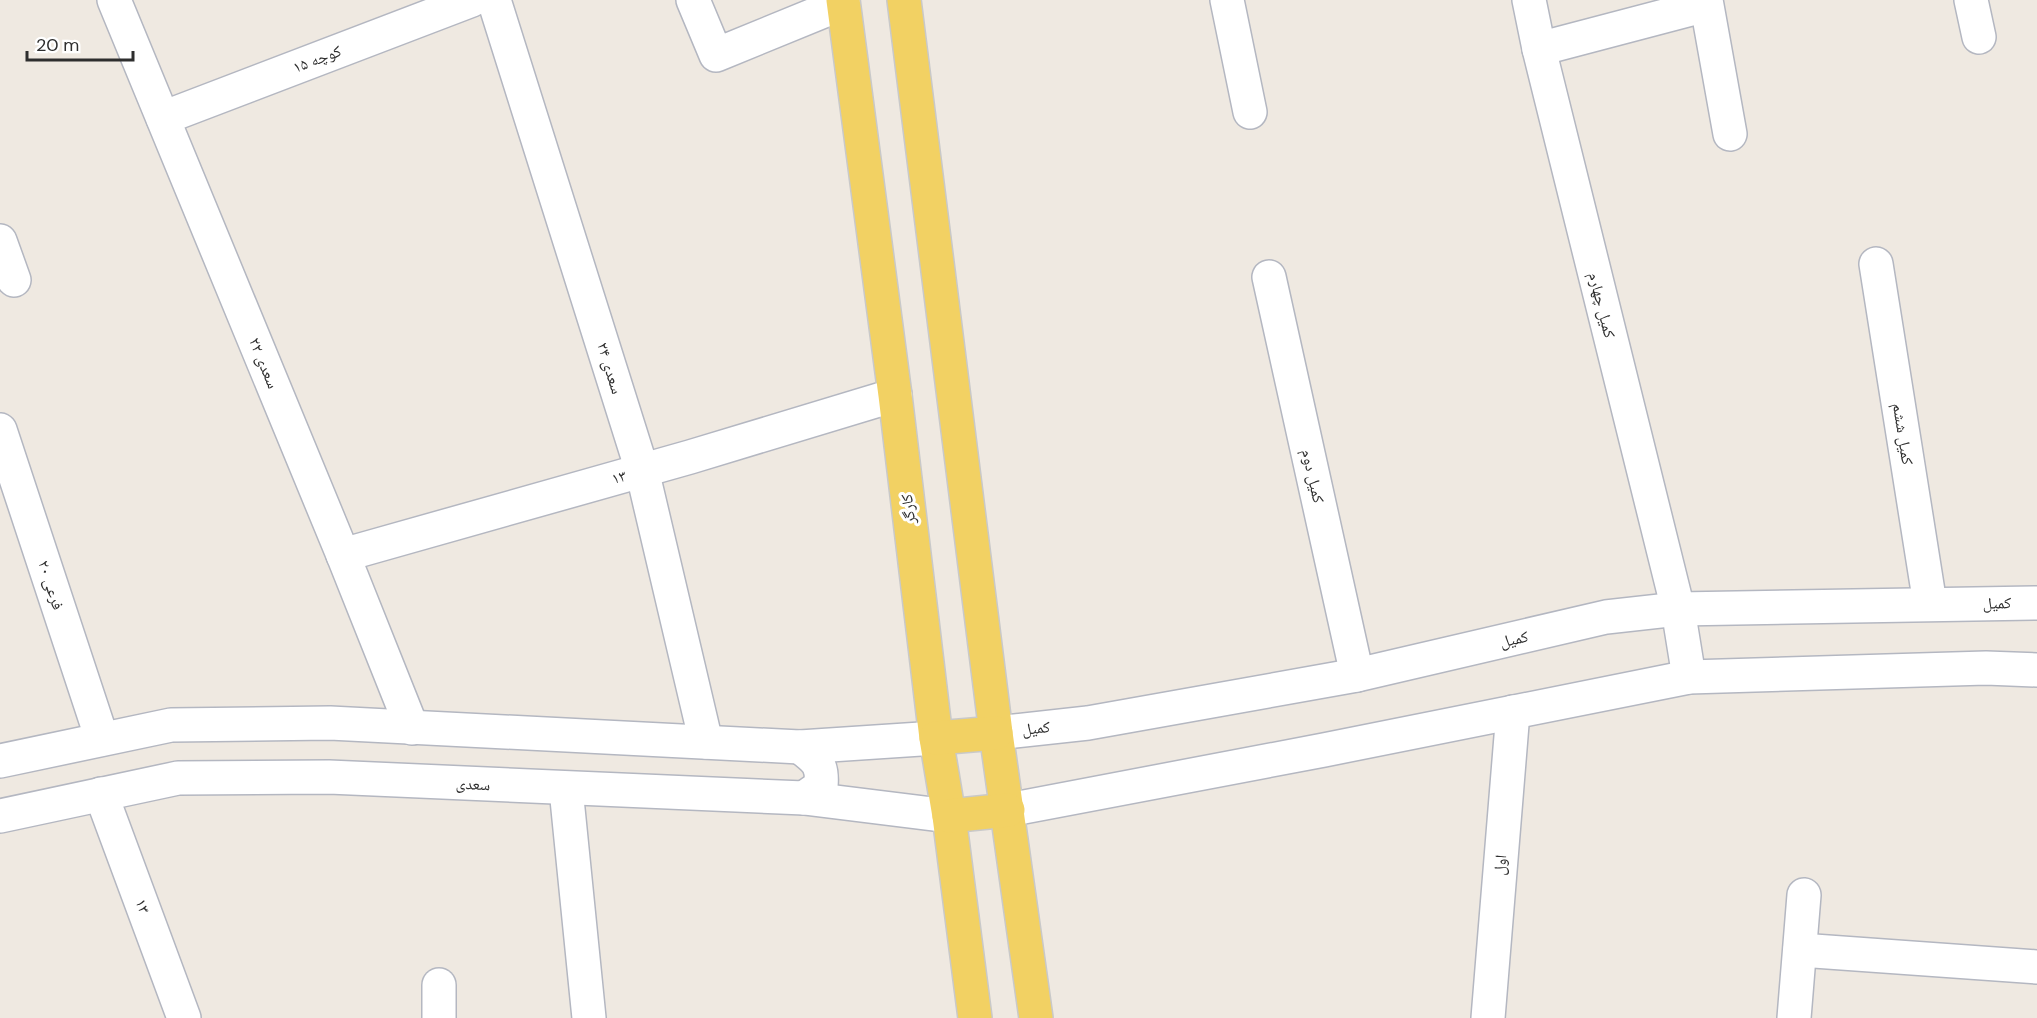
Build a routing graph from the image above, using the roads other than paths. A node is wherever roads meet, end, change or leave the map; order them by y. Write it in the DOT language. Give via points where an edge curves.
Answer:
graph roads {
  1 [pos="114,0"];
  2 [pos="472,0"];
  3 [pos="494,0"];
  4 [pos="693,0"];
  5 [pos="904,0"];
  6 [pos="1227,0"];
  7 [pos="1529,0"];
  8 [pos="1971,0"];
  9 [pos="843,1"];
  10 [pos="1706,2"];
  11 [pos="1978,37"];
  12 [pos="1539,48"];
  13 [pos="1250,112"];
  14 [pos="163,118"];
  15 [pos="1730,134"];
  16 [pos="0,241"];
  17 [pos="1876,264"];
  18 [pos="1269,277"];
  19 [pos="14,280"];
  20 [pos="895,395"];
  21 [pos="0,430"];
  22 [pos="642,470"];
  23 [pos="344,555"];
  24 [pos="2037,603"];
  25 [pos="1930,604"];
  26 [pos="1678,609"];
  27 [pos="2037,670"];
  28 [pos="1357,675"];
  29 [pos="1689,677"];
  30 [pos="1513,712"];
  31 [pos="412,728"];
  32 [pos="996,732"];
  33 [pos="936,738"];
  34 [pos="102,740"];
  35 [pos="706,742"];
  36 [pos="800,747"];
  37 [pos="0,761"];
  38 [pos="566,789"];
  39 [pos="101,794"];
  40 [pos="804,798"];
  41 [pos="1008,810"];
  42 [pos="0,816"];
  43 [pos="949,816"];
  44 [pos="1804,895"];
  45 [pos="1800,950"];
  46 [pos="2037,967"];
  47 [pos="439,985"];
  48 [pos="184,1018"];
  49 [pos="439,1018"];
  50 [pos="590,1018"];
  51 [pos="975,1018"];
  52 [pos="1036,1018"];
  53 [pos="1488,1018"];
  54 [pos="1794,1018"];
  1 -- 14 [label="street, سعدی ۲۲"];
  2 -- 14 [label="street, کوچه ۱۵"];
  3 -- 22 [label="street, سعدی ۲۴"];
  4 -- 9 [label="street" via="716,55"];
  5 -- 32 [label="main road"];
  6 -- 13 [label="street"];
  7 -- 12 [label="street, کمیل چهارم"];
  8 -- 11 [label="street"];
  9 -- 20 [label="main road, کارگر"];
  10 -- 12 [label="street"];
  10 -- 15 [label="street"];
  12 -- 26 [label="street, کمیل چهارم"];
  14 -- 23 [label="street, سعدی ۲۲"];
  16 -- 19 [label="street"];
  17 -- 25 [label="street, کمیل ششم"];
  18 -- 28 [label="street, کمیل دوم"];
  20 -- 22 [label="street, ۱۳"];
  20 -- 33 [label="main road, کارگر"];
  21 -- 34 [label="street, فرعی ۲۰"];
  22 -- 23 [label="street, ۱۳"];
  22 -- 35 [label="street, سعدی ۲۴"];
  23 -- 31 [label="street, سعدی ۲۲"];
  24 -- 25 [label="street, کمیل"];
  25 -- 26 [label="street, کمیل"];
  26 -- 28 [label="street, کمیل" via="1606,617"];
  26 -- 29 [label="street, کمیل چهارم"];
  27 -- 29 [label="street" via="1986,668"];
  28 -- 32 [label="street, کمیل" via="1088,723"];
  29 -- 30 [label="street"];
  30 -- 41 [label="street"];
  30 -- 53 [label="street, اول"];
  31 -- 34 [label="street" via="330,723 171,724"];
  31 -- 35 [label="street"];
  32 -- 33 [label="main road"];
  32 -- 41 [label="main road"];
  33 -- 36 [label="street"];
  33 -- 43 [label="main road, کارگر"];
  34 -- 37 [label="street"];
  35 -- 36 [label="street"];
  36 -- 40 [label="street" via="815,758 822,771 821,786"];
  38 -- 39 [label="street, سعدی" via="329,777 178,778"];
  38 -- 40 [label="street, سعدی"];
  38 -- 50 [label="street"];
  39 -- 42 [label="street, سعدی"];
  39 -- 48 [label="street, ۱۳"];
  40 -- 43 [label="street, سعدی"];
  41 -- 43 [label="main road"];
  41 -- 52 [label="main road"];
  43 -- 51 [label="main road, کارگر"];
  44 -- 45 [label="street"];
  45 -- 46 [label="street"];
  45 -- 54 [label="street"];
  47 -- 49 [label="street"];
}
